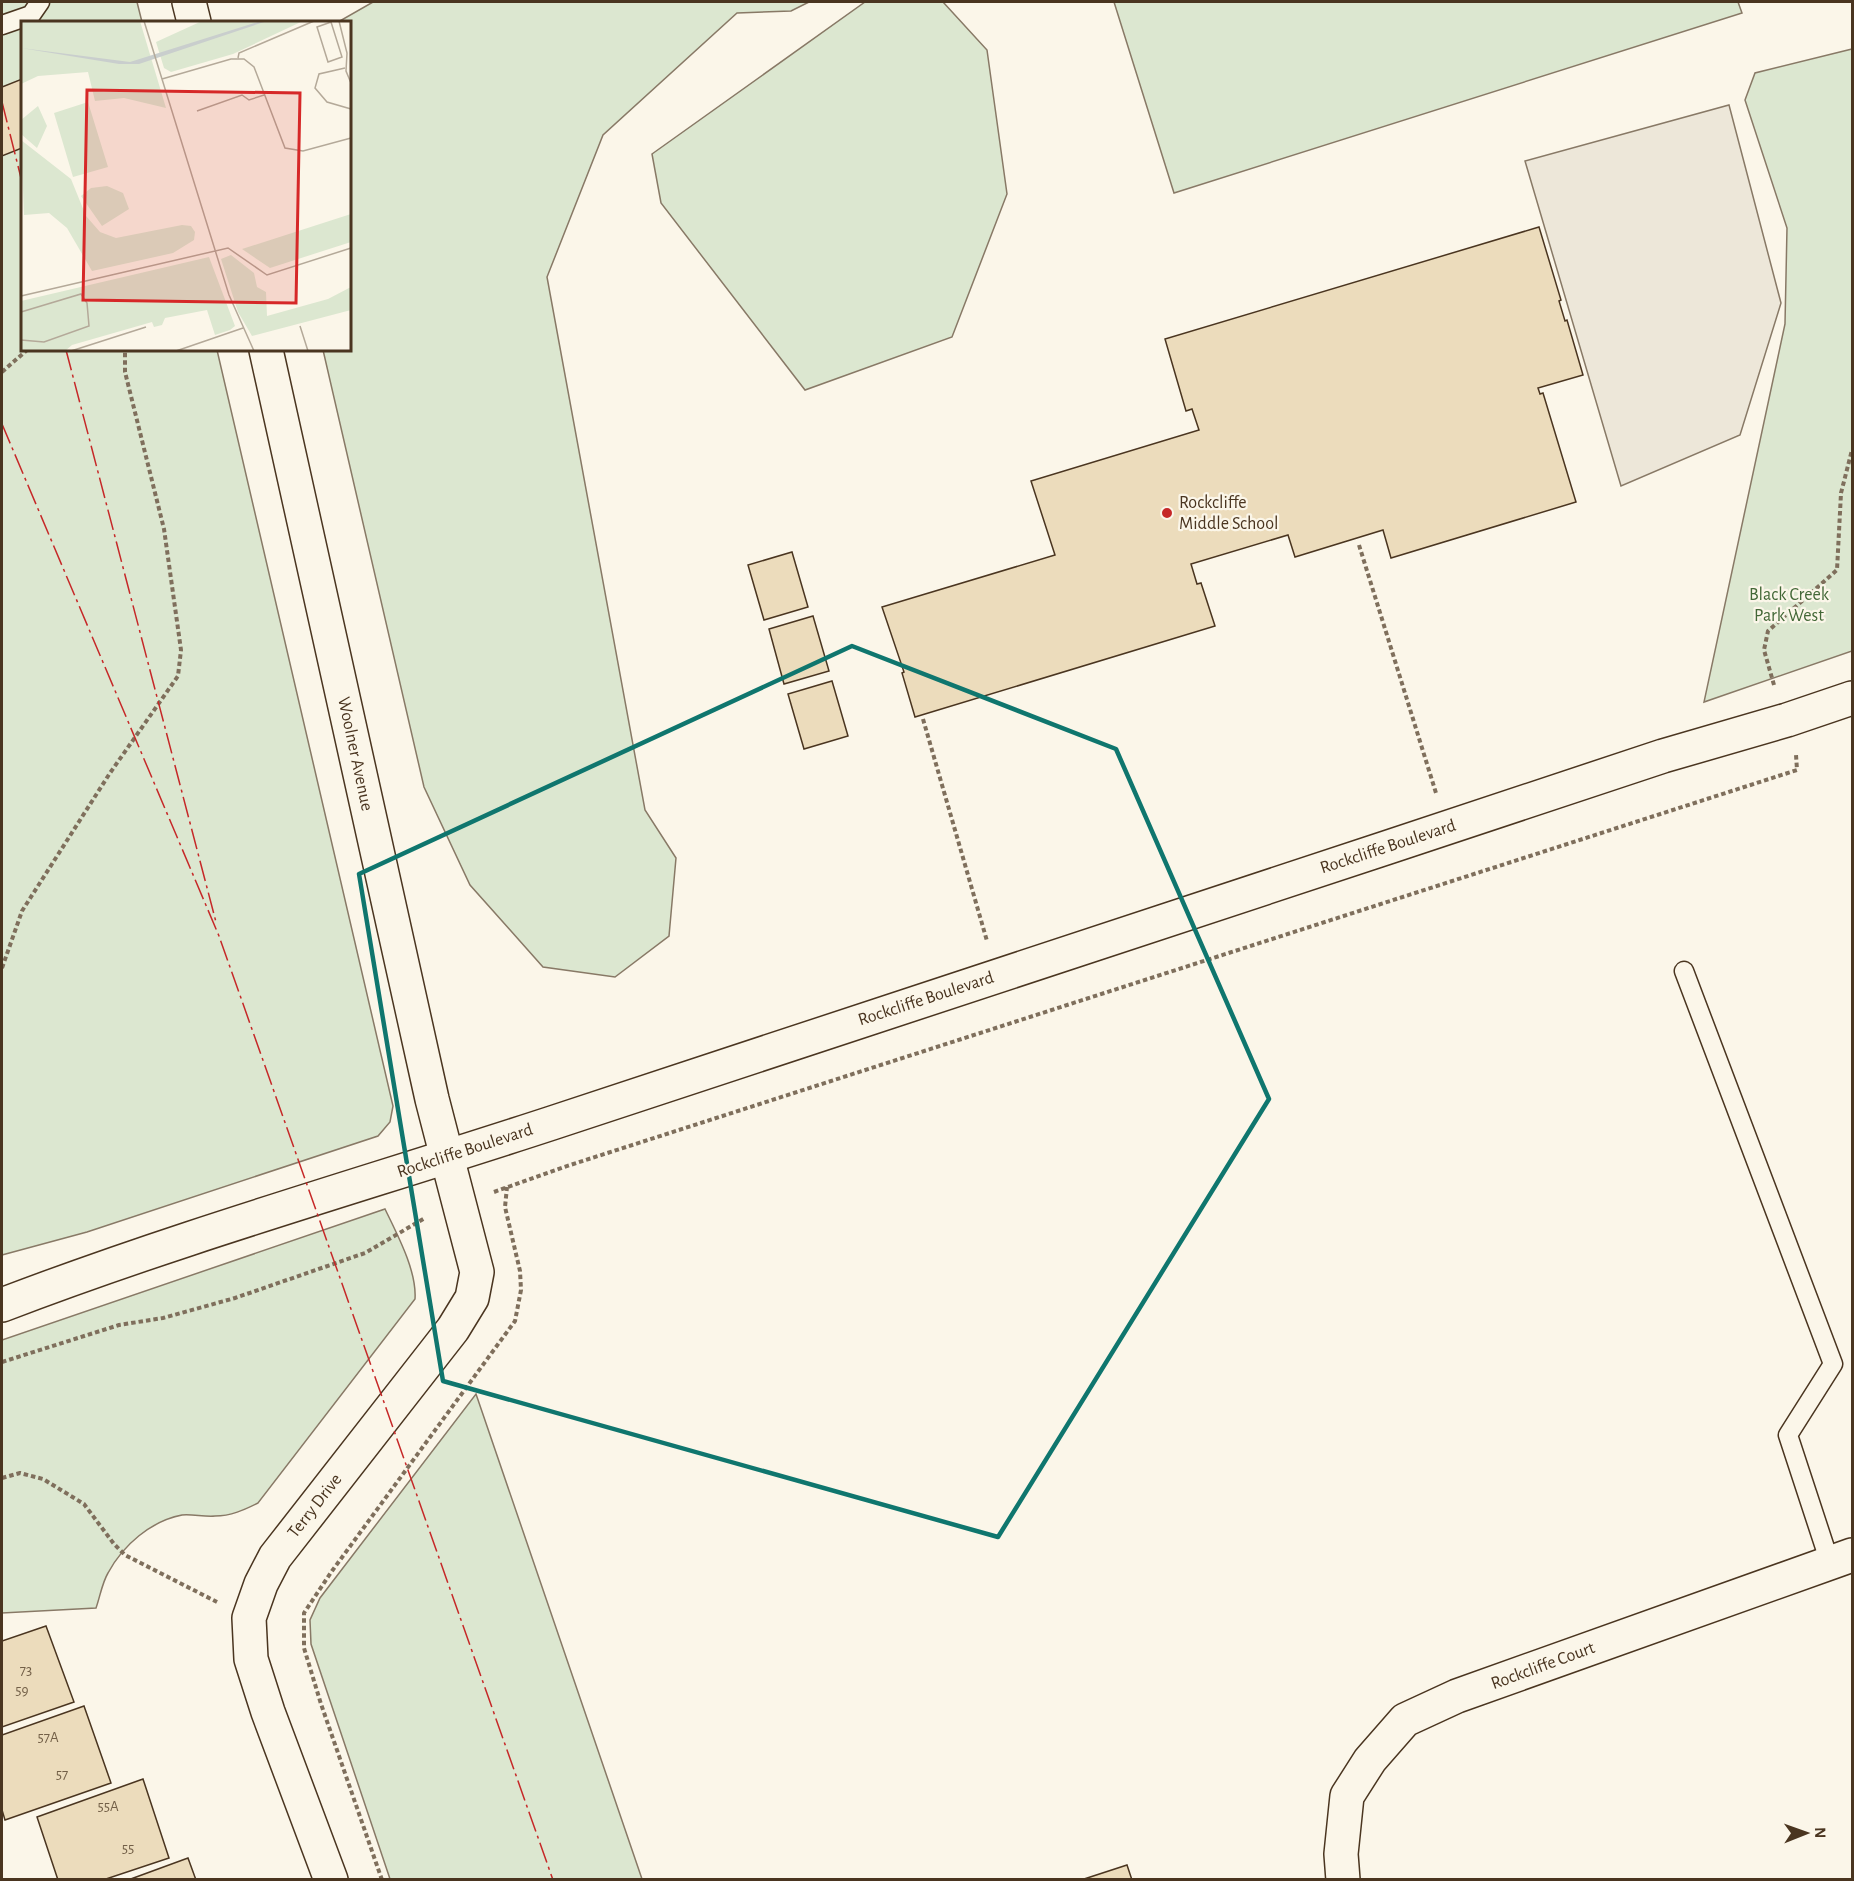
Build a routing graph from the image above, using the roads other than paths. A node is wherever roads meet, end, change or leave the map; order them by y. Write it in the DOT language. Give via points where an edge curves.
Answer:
graph roads {
  1 [pos="40,2"];
  2 [pos="189,2"];
  3 [pos="194,21"];
  4 [pos="2,24"];
  5 [pos="266,351"];
  6 [pos="1852,698"];
  7 [pos="1684,971"];
  8 [pos="447,1157"];
  9 [pos="2,1305"];
  10 [pos="1841,1559"];
  11 [pos="331,1880"];
  12 [pos="1343,1880"];
  1 -- 4 [label="lane" via="30,15"];
  2 -- 3 [label="street"];
  5 -- 8 [label="street, Woolner Avenue"];
  6 -- 8 [label="street, Rockcliffe Boulevard" via="1663,756"];
  7 -- 10 [label="lane" via="1833,1364 1788,1435"];
  8 -- 9 [label="street, Rockcliffe Boulevard" via="175,1244"];
  8 -- 11 [label="street, Terry Drive" via="477,1272 472,1298 453,1329 276,1557 249,1618 251,1659"];
  10 -- 12 [label="street, Rockcliffe Court" via="1458,1696 1405,1720 1370,1760 1347,1796 1341,1854"];
}
